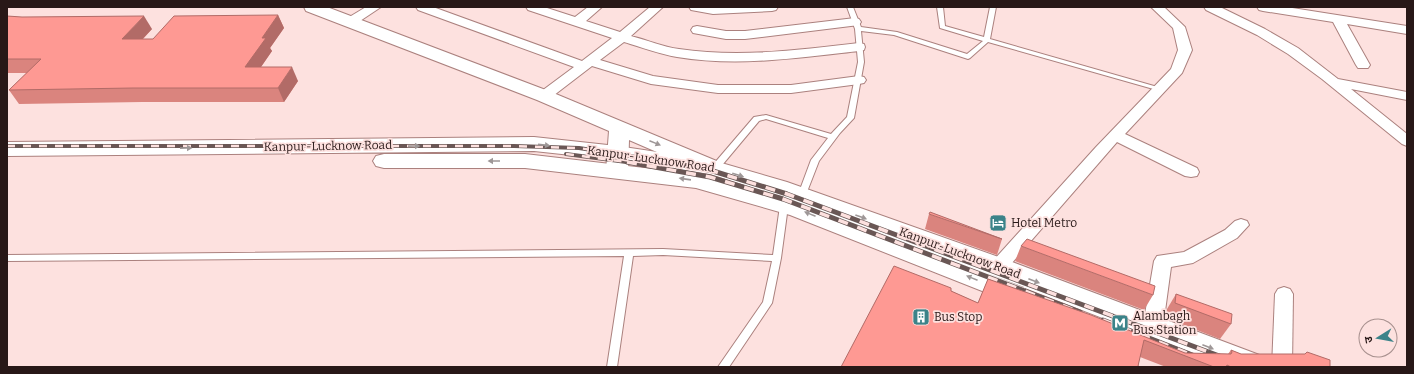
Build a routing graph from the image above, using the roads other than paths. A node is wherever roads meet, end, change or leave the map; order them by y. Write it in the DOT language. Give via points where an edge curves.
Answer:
graph roads {
  1 [pos="312,7"];
  2 [pos="375,7"];
  3 [pos="422,7"];
  4 [pos="532,7"];
  5 [pos="596,7"];
  6 [pos="657,7"];
  7 [pos="695,7"];
  8 [pos="772,7"];
  9 [pos="850,7"];
  10 [pos="940,7"];
  11 [pos="993,7"];
  12 [pos="1157,7"];
  13 [pos="1210,7"];
  14 [pos="1263,7"];
  15 [pos="738,8"];
  16 [pos="1338,19"];
  17 [pos="350,22"];
  18 [pos="577,22"];
  19 [pos="856,26"];
  20 [pos="697,30"];
  21 [pos="1407,30"];
  22 [pos="622,37"];
  23 [pos="987,40"];
  24 [pos="859,47"];
  25 [pos="586,64"];
  26 [pos="1364,65"];
  27 [pos="859,80"];
  28 [pos="1334,82"];
  29 [pos="1159,89"];
  30 [pos="544,96"];
  31 [pos="1407,96"];
  32 [pos="619,128"];
  33 [pos="1115,135"];
  34 [pos="832,137"];
  35 [pos="1407,141"];
  36 [pos="7,149"];
  37 [pos="7,160"];
  38 [pos="617,162"];
  39 [pos="713,167"];
  40 [pos="1191,172"];
  41 [pos="793,200"];
  42 [pos="1241,225"];
  43 [pos="629,253"];
  44 [pos="7,258"];
  45 [pos="777,258"];
  46 [pos="998,268"];
  47 [pos="1284,294"];
  48 [pos="1154,326"];
  49 [pos="612,367"];
  50 [pos="723,367"];
  51 [pos="1205,367"];
  52 [pos="1260,367"];
  53 [pos="1282,367"];
  1 -- 17 [label="main road"];
  2 -- 17 [label="street"];
  3 -- 25 [label="street"];
  4 -- 18 [label="street"];
  5 -- 18 [label="street"];
  6 -- 22 [label="street"];
  7 -- 15 [label="street" via="713,10"];
  8 -- 15 [label="street"];
  9 -- 19 [label="lane"];
  10 -- 23 [label="lane" via="942,28"];
  11 -- 23 [label="lane"];
  12 -- 29 [label="street" via="1178,27 1184,50 1177,70"];
  13 -- 28 [label="street" via="1293,51"];
  14 -- 16 [label="street"];
  16 -- 21 [label="street"];
  16 -- 26 [label="street"];
  17 -- 30 [label="main road"];
  18 -- 22 [label="street"];
  19 -- 20 [label="street" via="745,35"];
  19 -- 23 [label="lane" via="895,33 968,57"];
  19 -- 24 [label="lane"];
  22 -- 24 [label="street" via="676,53 716,57 773,57"];
  22 -- 25 [label="street"];
  23 -- 29 [label="lane"];
  24 -- 27 [label="lane"];
  25 -- 27 [label="street" via="651,80 718,89 791,88"];
  25 -- 30 [label="street"];
  27 -- 34 [label="lane" via="850,118"];
  28 -- 31 [label="street"];
  28 -- 35 [label="street"];
  29 -- 33 [label="street"];
  30 -- 32 [label="main road"];
  32 -- 38 [label="main road"];
  32 -- 39 [label="main road, one-way"];
  33 -- 40 [label="street"];
  33 -- 46 [label="street"];
  34 -- 39 [label="lane" via="766,117 757,119"];
  34 -- 41 [label="lane" via="815,160"];
  36 -- 38 [label="main road, Kanpur-Lucknow Road, one-way" via="534,144"];
  38 -- 37 [label="main road, Kanpur-Lucknow Road, one-way"];
  38 -- 39 [label="main road, Kanpur-Lucknow Road"];
  41 -- 38 [label="main road, Kanpur-Lucknow Road, one-way"];
  39 -- 41 [label="main road, Kanpur-Lucknow Road, one-way"];
  41 -- 45 [label="lane"];
  41 -- 46 [label="main road, Kanpur-Lucknow Road, one-way"];
  51 -- 41 [label="main road, Kanpur-Lucknow Road, one-way" via="797,209"];
  42 -- 48 [label="street" via="1188,258 1163,261"];
  43 -- 44 [label="lane"];
  43 -- 45 [label="lane" via="663,252"];
  43 -- 49 [label="lane"];
  45 -- 50 [label="lane" via="767,303"];
  46 -- 48 [label="main road, Kanpur-Lucknow Road, one-way"];
  47 -- 53 [label="street"];
  48 -- 52 [label="main road, Kanpur-Lucknow Road, one-way"];
}
